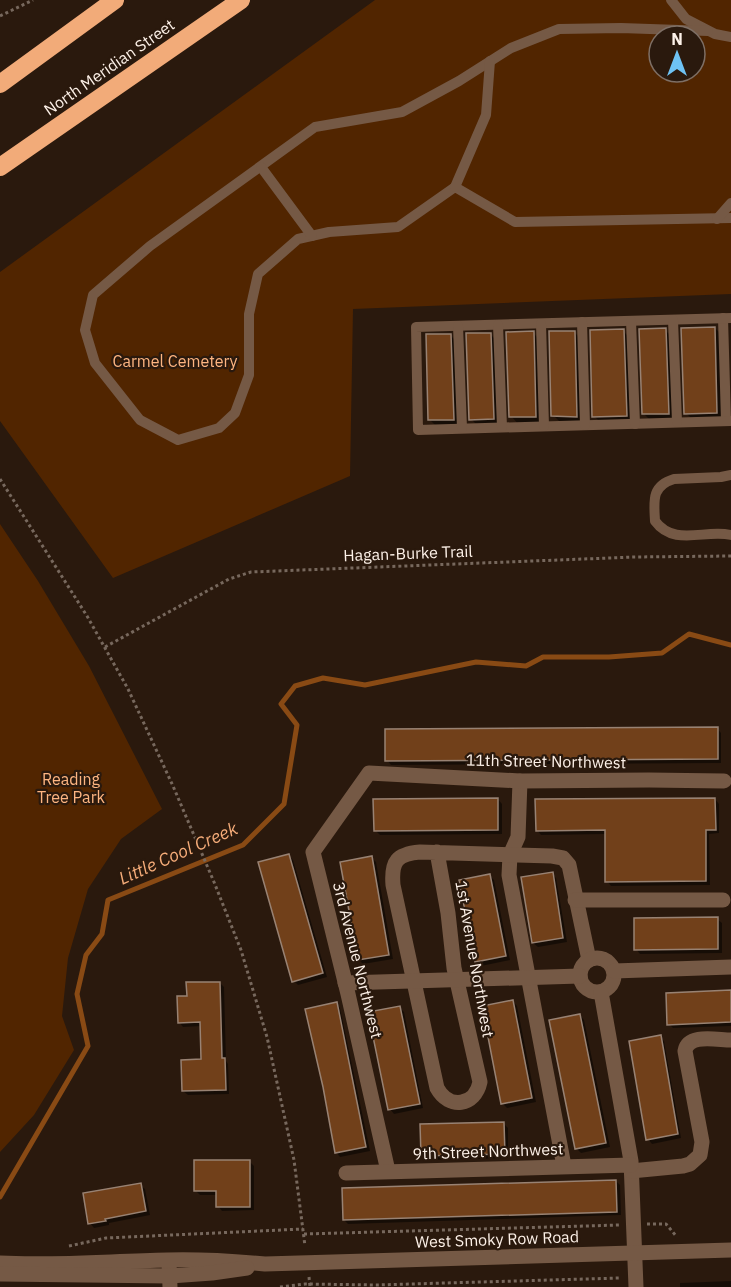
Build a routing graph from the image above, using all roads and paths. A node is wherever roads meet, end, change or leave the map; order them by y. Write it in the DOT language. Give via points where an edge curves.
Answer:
graph roads {
  1 [pos="33,0"];
  2 [pos="115,0"];
  3 [pos="241,0"];
  4 [pos="671,0"];
  5 [pos="0,16"];
  6 [pos="708,31"];
  7 [pos="731,37"];
  8 [pos="490,61"];
  9 [pos="0,84"];
  10 [pos="0,167"];
  11 [pos="261,167"];
  12 [pos="455,187"];
  13 [pos="731,203"];
  14 [pos="731,218"];
  15 [pos="717,219"];
  16 [pos="312,236"];
  17 [pos="727,318"];
  18 [pos="673,320"];
  19 [pos="631,321"];
  20 [pos="582,322"];
  21 [pos="541,324"];
  22 [pos="498,325"];
  23 [pos="458,326"];
  24 [pos="728,421"];
  25 [pos="677,422"];
  26 [pos="635,424"];
  27 [pos="585,425"];
  28 [pos="544,426"];
  29 [pos="502,427"];
  30 [pos="462,428"];
  31 [pos="731,475"];
  32 [pos="0,479"];
  33 [pos="731,535"];
  34 [pos="731,556"];
  35 [pos="105,646"];
  36 [pos="369,773"];
  37 [pos="520,781"];
  38 [pos="724,781"];
  39 [pos="437,852"];
  40 [pos="510,855"];
  41 [pos="575,900"];
  42 [pos="723,900"];
  43 [pos="589,960"];
  44 [pos="731,967"];
  45 [pos="614,971"];
  46 [pos="580,976"];
  47 [pos="527,977"];
  48 [pos="457,979"];
  49 [pos="413,980"];
  50 [pos="345,983"];
  51 [pos="601,992"];
  52 [pos="731,1040"];
  53 [pos="564,1166"];
  54 [pos="631,1168"];
  55 [pos="388,1171"];
  56 [pos="346,1173"];
  57 [pos="635,1224"];
  58 [pos="652,1224"];
  59 [pos="303,1232"];
  60 [pos="60,1248"];
  61 [pos="731,1250"];
  62 [pos="636,1253"];
  63 [pos="169,1260"];
  64 [pos="307,1262"];
  65 [pos="265,1264"];
  66 [pos="7,1269"];
  67 [pos="636,1280"];
  68 [pos="170,1282"];
  69 [pos="310,1286"];
  70 [pos="280,1287"];
  1 -- 5 [label="path"];
  2 -- 9 [label="highway"];
  3 -- 10 [label="highway, North Meridian Street"];
  4 -- 6 [label="lane" via="686,20"];
  6 -- 7 [label="lane"];
  6 -- 8 [label="lane" via="559,29"];
  8 -- 11 [label="lane" via="402,112 315,127"];
  8 -- 12 [label="lane" via="486,115"];
  11 -- 16 [label="lane"];
  11 -- 16 [label="lane" via="150,246 93,296 85,330 95,363 140,420 178,440 219,428 236,413 249,375 249,314 258,274 298,239"];
  12 -- 15 [label="lane" via="515,222"];
  12 -- 16 [label="lane" via="398,227"];
  13 -- 15 [label="lane"];
  14 -- 15 [label="lane"];
  17 -- 18 [label="lane"];
  17 -- 24 [label="lane"];
  18 -- 19 [label="lane"];
  18 -- 25 [label="lane"];
  19 -- 20 [label="lane"];
  19 -- 26 [label="lane"];
  20 -- 21 [label="lane"];
  20 -- 27 [label="lane"];
  21 -- 22 [label="lane"];
  21 -- 28 [label="lane"];
  22 -- 23 [label="lane"];
  22 -- 29 [label="lane"];
  23 -- 30 [label="lane"];
  23 -- 30 [label="lane" via="416,327 418,430"];
  24 -- 25 [label="lane"];
  25 -- 26 [label="lane"];
  26 -- 27 [label="lane"];
  27 -- 28 [label="lane"];
  28 -- 29 [label="lane"];
  29 -- 30 [label="lane"];
  31 -- 33 [label="lane" via="674,479 660,486 655,494 655,521 666,531 688,536"];
  32 -- 35 [label="path"];
  34 -- 35 [label="path, Hagan-Burke Trail" via="251,572 229,579"];
  35 -- 59 [label="path" via="198,843 241,950 281,1096"];
  36 -- 37 [label="street, 11th Street Northwest"];
  36 -- 50 [label="street, 3rd Avenue Northwest" via="313,852"];
  37 -- 38 [label="street, 11th Street Northwest"];
  37 -- 40 [label="street" via="518,837"];
  39 -- 40 [label="street"];
  39 -- 48 [label="street, 1st Avenue Northwest"];
  39 -- 49 [label="street, 1st Avenue Northwest" via="402,855 392,874"];
  40 -- 41 [label="street" via="563,858 569,865"];
  40 -- 47 [label="street" via="508,875"];
  41 -- 42 [label="street"];
  41 -- 43 [label="street"];
  43 -- 45 [label="street" via="602,959"];
  43 -- 46 [label="street"];
  44 -- 45 [label="street"];
  45 -- 51 [label="street" via="613,983"];
  46 -- 47 [label="street"];
  46 -- 51 [label="street" via="586,989"];
  47 -- 48 [label="street"];
  47 -- 53 [label="street"];
  48 -- 49 [label="street"];
  48 -- 49 [label="street, 1st Avenue Northwest" via="480,1082 477,1093 460,1103 445,1099 437,1088"];
  49 -- 50 [label="street"];
  50 -- 55 [label="street, 3rd Avenue Northwest"];
  51 -- 54 [label="street"];
  52 -- 54 [label="street, 9th Street Northwest" via="693,1040 686,1046 702,1142 700,1155 683,1166"];
  53 -- 54 [label="street, 9th Street Northwest"];
  53 -- 55 [label="street, 9th Street Northwest"];
  54 -- 57 [label="street"];
  55 -- 56 [label="street, 9th Street Northwest"];
  57 -- 58 [label="path"];
  57 -- 59 [label="path"];
  57 -- 62 [label="street"];
  59 -- 60 [label="path" via="106,1238"];
  59 -- 64 [label="path"];
  61 -- 62 [label="street, West Smoky Row Road"];
  62 -- 64 [label="street, West Smoky Row Road"];
  62 -- 67 [label="street"];
  63 -- 65 [label="street, West Smoky Row Road"];
  63 -- 66 [label="street, West Smoky Row Road"];
  63 -- 68 [label="street"];
  64 -- 65 [label="street, West Smoky Row Road"];
  64 -- 69 [label="path"];
  65 -- 68 [label="street, West Smoky Row Road"];
  66 -- 68 [label="street, West Smoky Row Road"];
  67 -- 69 [label="path"];
  69 -- 70 [label="path"];
}
